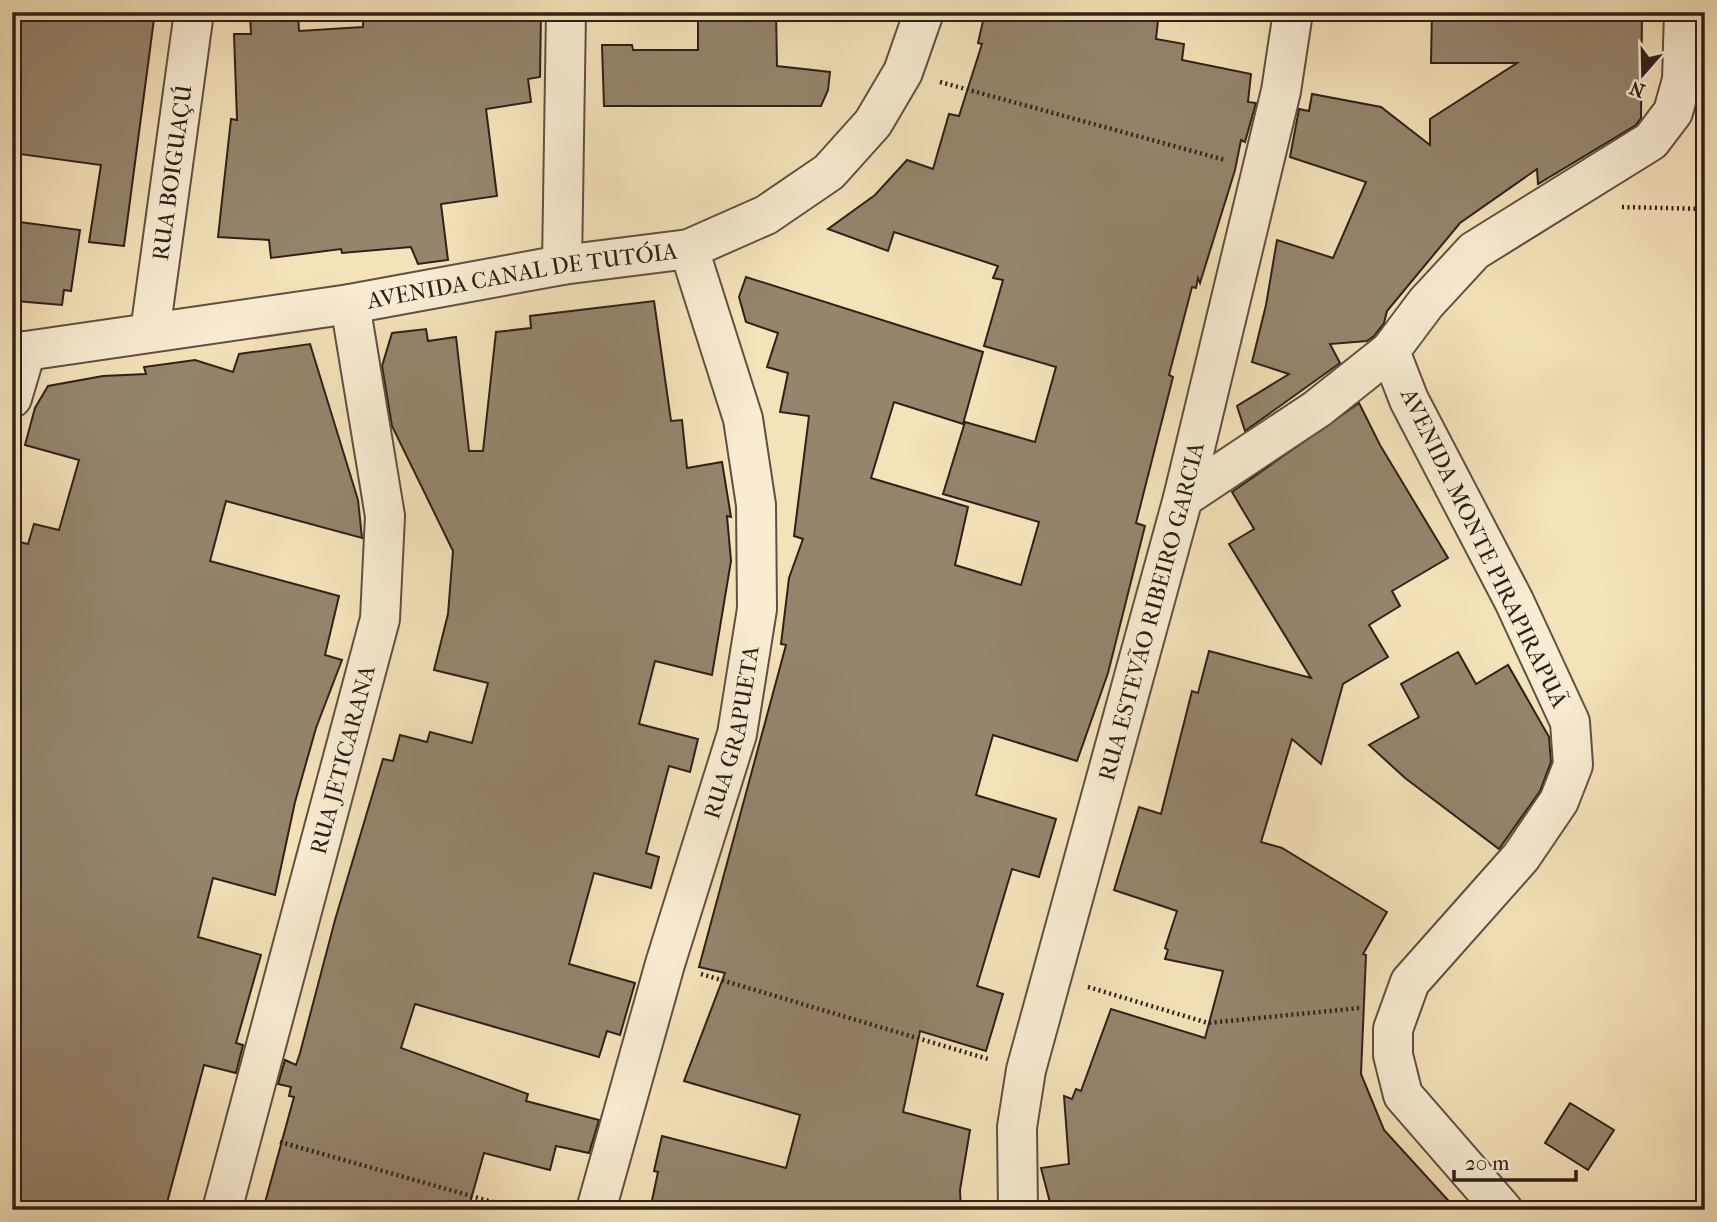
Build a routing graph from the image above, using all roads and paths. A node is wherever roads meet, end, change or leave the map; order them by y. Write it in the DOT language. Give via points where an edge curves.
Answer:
graph roads {
  1 [pos="194,12"];
  2 [pos="566,12"];
  3 [pos="924,12"];
  4 [pos="1293,12"];
  5 [pos="1684,12"];
  6 [pos="903,72"];
  7 [pos="1263,170"];
  8 [pos="690,249"];
  9 [pos="562,265"];
  10 [pos="350,304"];
  11 [pos="150,332"];
  12 [pos="1390,351"];
  13 [pos="19,352"];
  14 [pos="12,398"];
  15 [pos="1183,498"];
  16 [pos="665,964"];
  17 [pos="1053,977"];
  18 [pos="1399,1005"];
  19 [pos="1026,1070"];
  20 [pos="243,1131"];
  21 [pos="222,1210"];
  22 [pos="522,1210"];
  23 [pos="596,1210"];
  24 [pos="1018,1210"];
  25 [pos="1503,1210"];
  1 -- 11 [label="street, RUA BOIGUAÇÚ"];
  2 -- 9 [label="street"];
  3 -- 6 [label="street, AVENIDA CANAL DE TUTÓIA"];
  4 -- 7 [label="street, RUA ESTEVÃO RIBEIRO GARCIA" via="1282,91"];
  5 -- 12 [label="street" via="1682,80 1673,112 1651,141 1474,251"];
  6 -- 7 [label="path"];
  6 -- 8 [label="street, AVENIDA CANAL DE TUTÓIA" via="873,123 829,172 766,215"];
  7 -- 15 [label="street, RUA ESTEVÃO RIBEIRO GARCIA"];
  8 -- 9 [label="street, AVENIDA CANAL DE TUTÓIA"];
  8 -- 16 [label="street, RUA GRAPUETA" via="743,419 756,505 757,609 737,734"];
  9 -- 10 [label="street, AVENIDA CANAL DE TUTÓIA"];
  10 -- 11 [label="street, AVENIDA CANAL DE TUTÓIA"];
  10 -- 20 [label="street, RUA JETICARANA" via="385,516 380,619"];
  11 -- 13 [label="street, AVENIDA CANAL DE TUTÓIA"];
  12 -- 15 [label="street" via="1317,409"];
  12 -- 18 [label="street, AVENIDA MONTE PIRAPIRAPUÃ" via="1409,400 1514,601 1570,722 1573,765 1559,801 1521,857 1409,982"];
  13 -- 14 [label="street"];
  15 -- 17 [label="street, RUA ESTEVÃO RIBEIRO GARCIA"];
  16 -- 19 [label="path"];
  16 -- 23 [label="street, RUA GRAPUETA"];
  17 -- 18 [label="path" via="1208,1023"];
  17 -- 19 [label="street, RUA ESTEVÃO RIBEIRO GARCIA"];
  18 -- 25 [label="street, AVENIDA MONTE PIRAPIRAPUÃ" via="1393,1055 1403,1095"];
  19 -- 24 [label="street, RUA ESTEVÃO RIBEIRO GARCIA" via="1017,1127"];
  20 -- 21 [label="street, RUA JETICARANA"];
  20 -- 22 [label="path"];
}
